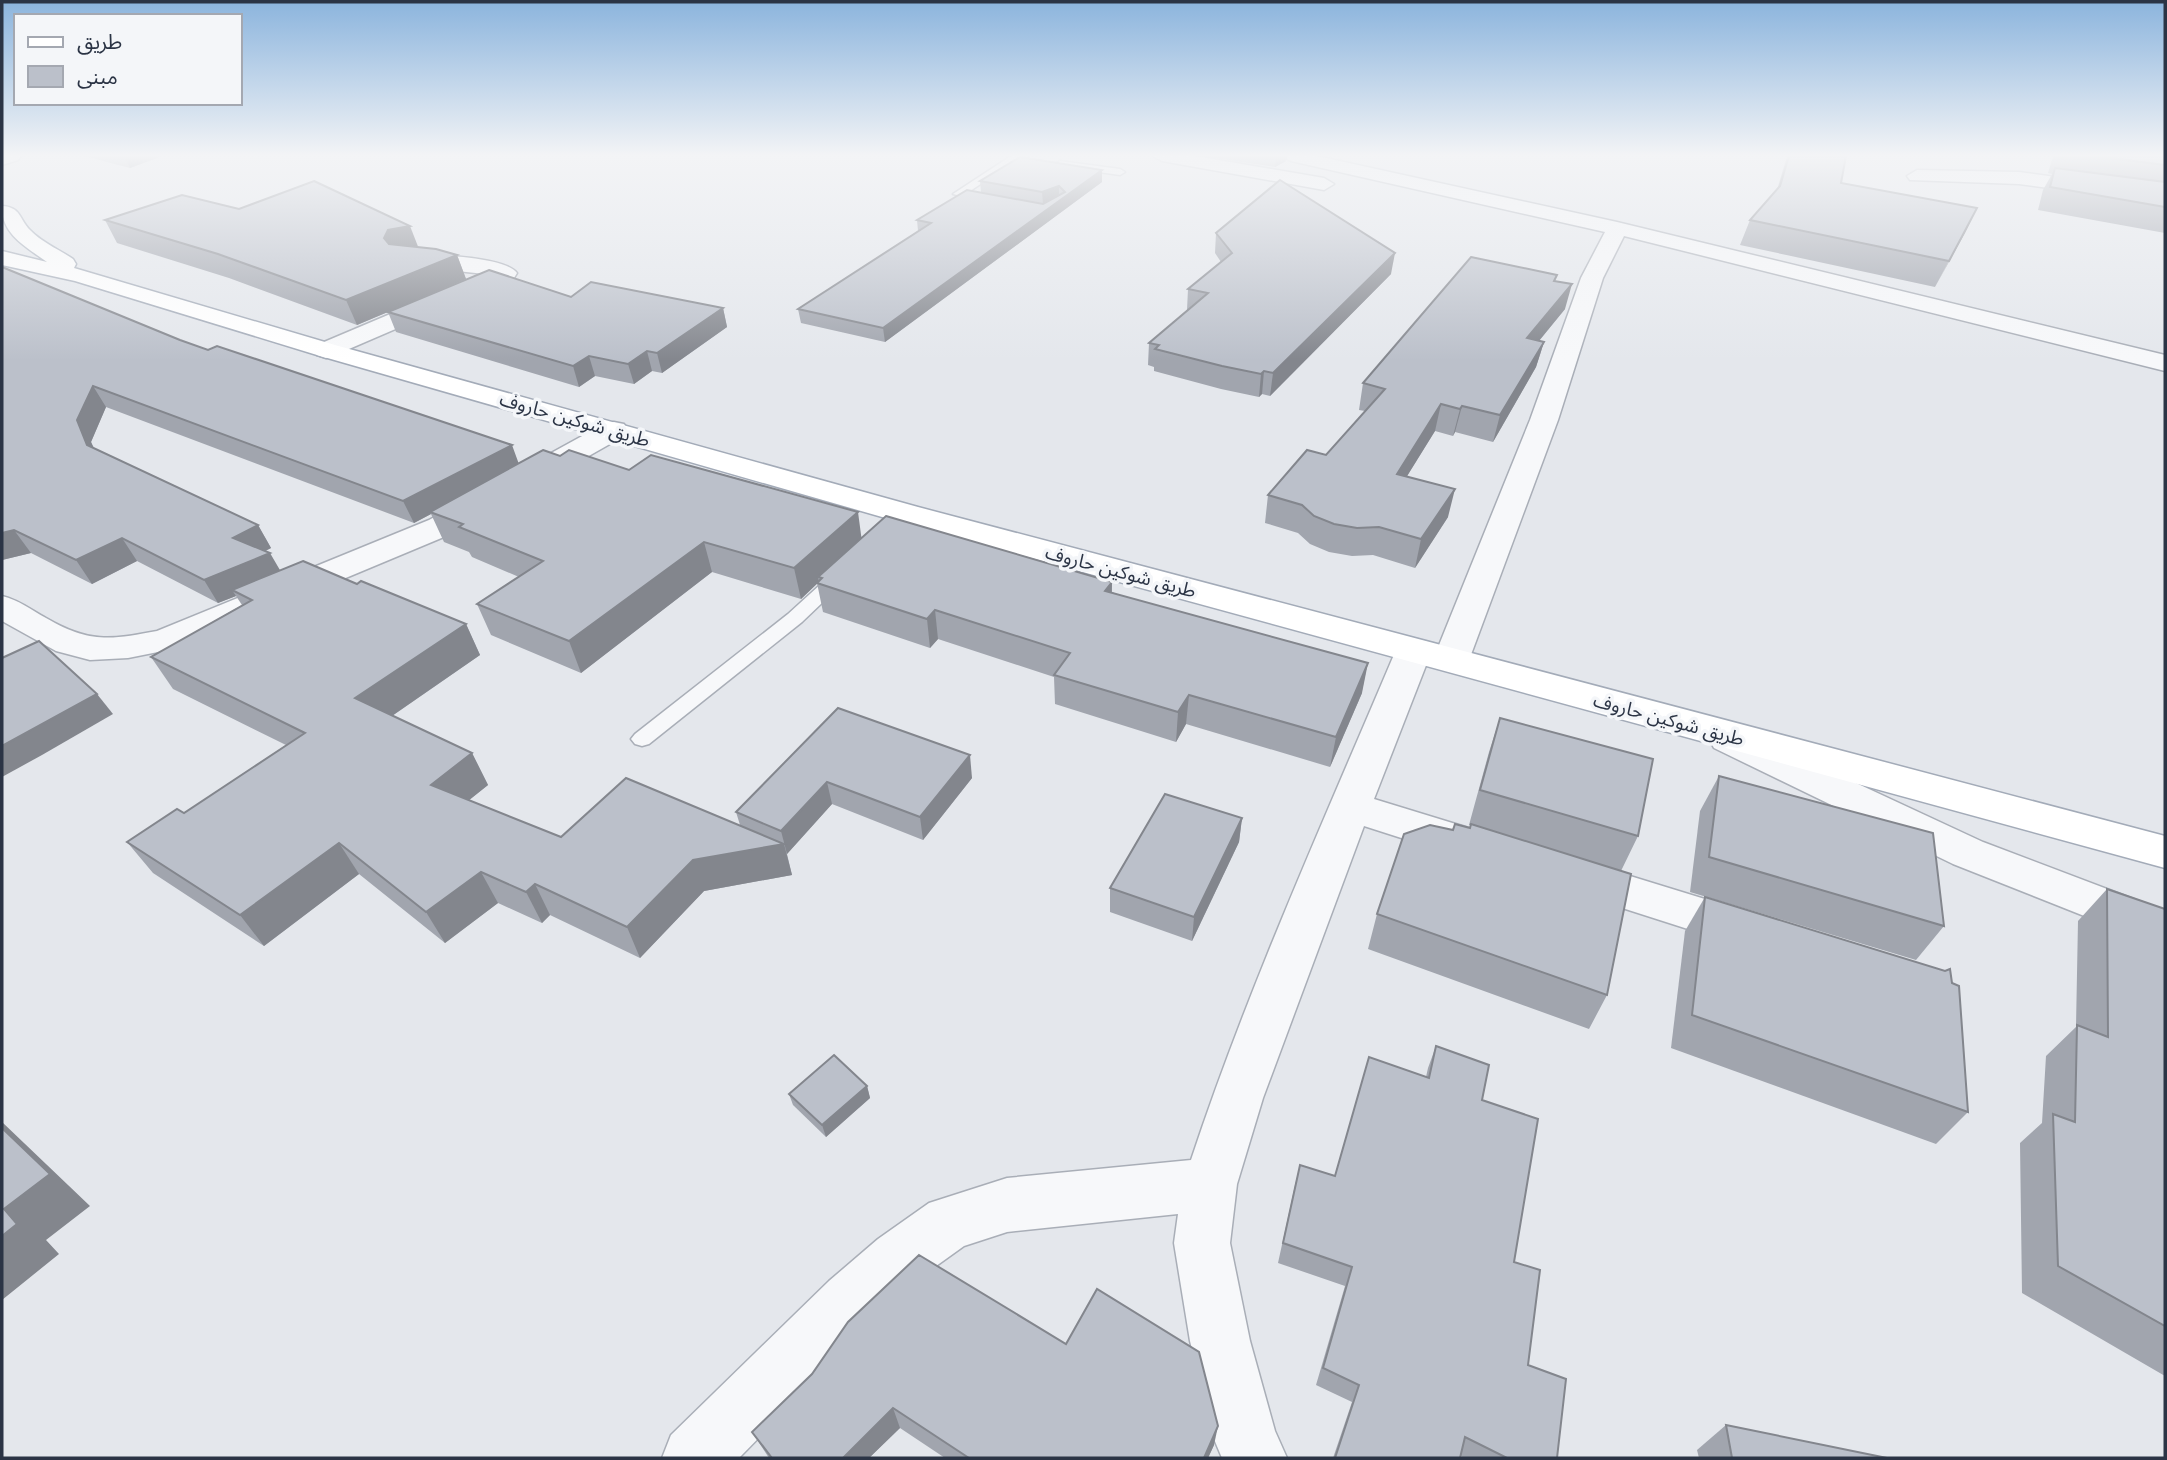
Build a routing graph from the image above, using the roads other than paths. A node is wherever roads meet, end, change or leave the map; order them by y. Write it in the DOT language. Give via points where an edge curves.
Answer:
graph roads {
  1 [pos="16,224"];
  2 [pos="1600,224"];
  3 [pos="1617,228"];
  4 [pos="2,258"];
  5 [pos="407,260"];
  6 [pos="81,276"];
  7 [pos="326,350"];
  8 [pos="2165,363"];
  9 [pos="614,429"];
  10 [pos="856,561"];
  11 [pos="2,606"];
  12 [pos="1432,655"];
  13 [pos="1710,731"];
  14 [pos="642,739"];
  15 [pos="1349,806"];
  16 [pos="2165,852"];
  17 [pos="2165,930"];
  18 [pos="1785,941"];
  19 [pos="1210,1184"];
  20 [pos="694,1458"];
  21 [pos="1255,1458"];
  1 -- 6 [label="main road, طريق شوكين حاروف" via="20,233"];
  2 -- 3 [label="street"];
  3 -- 8 [label="street"];
  3 -- 12 [label="street" via="1592,278 1544,420"];
  4 -- 6 [label="main road, طريق شوكين حاروف"];
  5 -- 7 [label="street" via="506,273"];
  6 -- 7 [label="main road, طريق شوكين حاروف"];
  7 -- 9 [label="main road, طريق شوكين حاروف"];
  9 -- 11 [label="street" via="440,527 166,640 124,649 87,649"];
  9 -- 12 [label="main road, طريق شوكين حاروف" via="897,523"];
  10 -- 14 [label="lane" via="795,618"];
  12 -- 13 [label="main road, طريق شوكين حاروف"];
  12 -- 15 [label="street"];
  13 -- 16 [label="main road, طريق شوكين حاروف"];
  13 -- 17 [label="street" via="1968,853"];
  15 -- 18 [label="street"];
  15 -- 19 [label="street" via="1242,1085"];
  19 -- 20 [label="street" via="1007,1205 949,1223 898,1259 850,1302"];
  19 -- 21 [label="street" via="1202,1243 1220,1341"];
}
